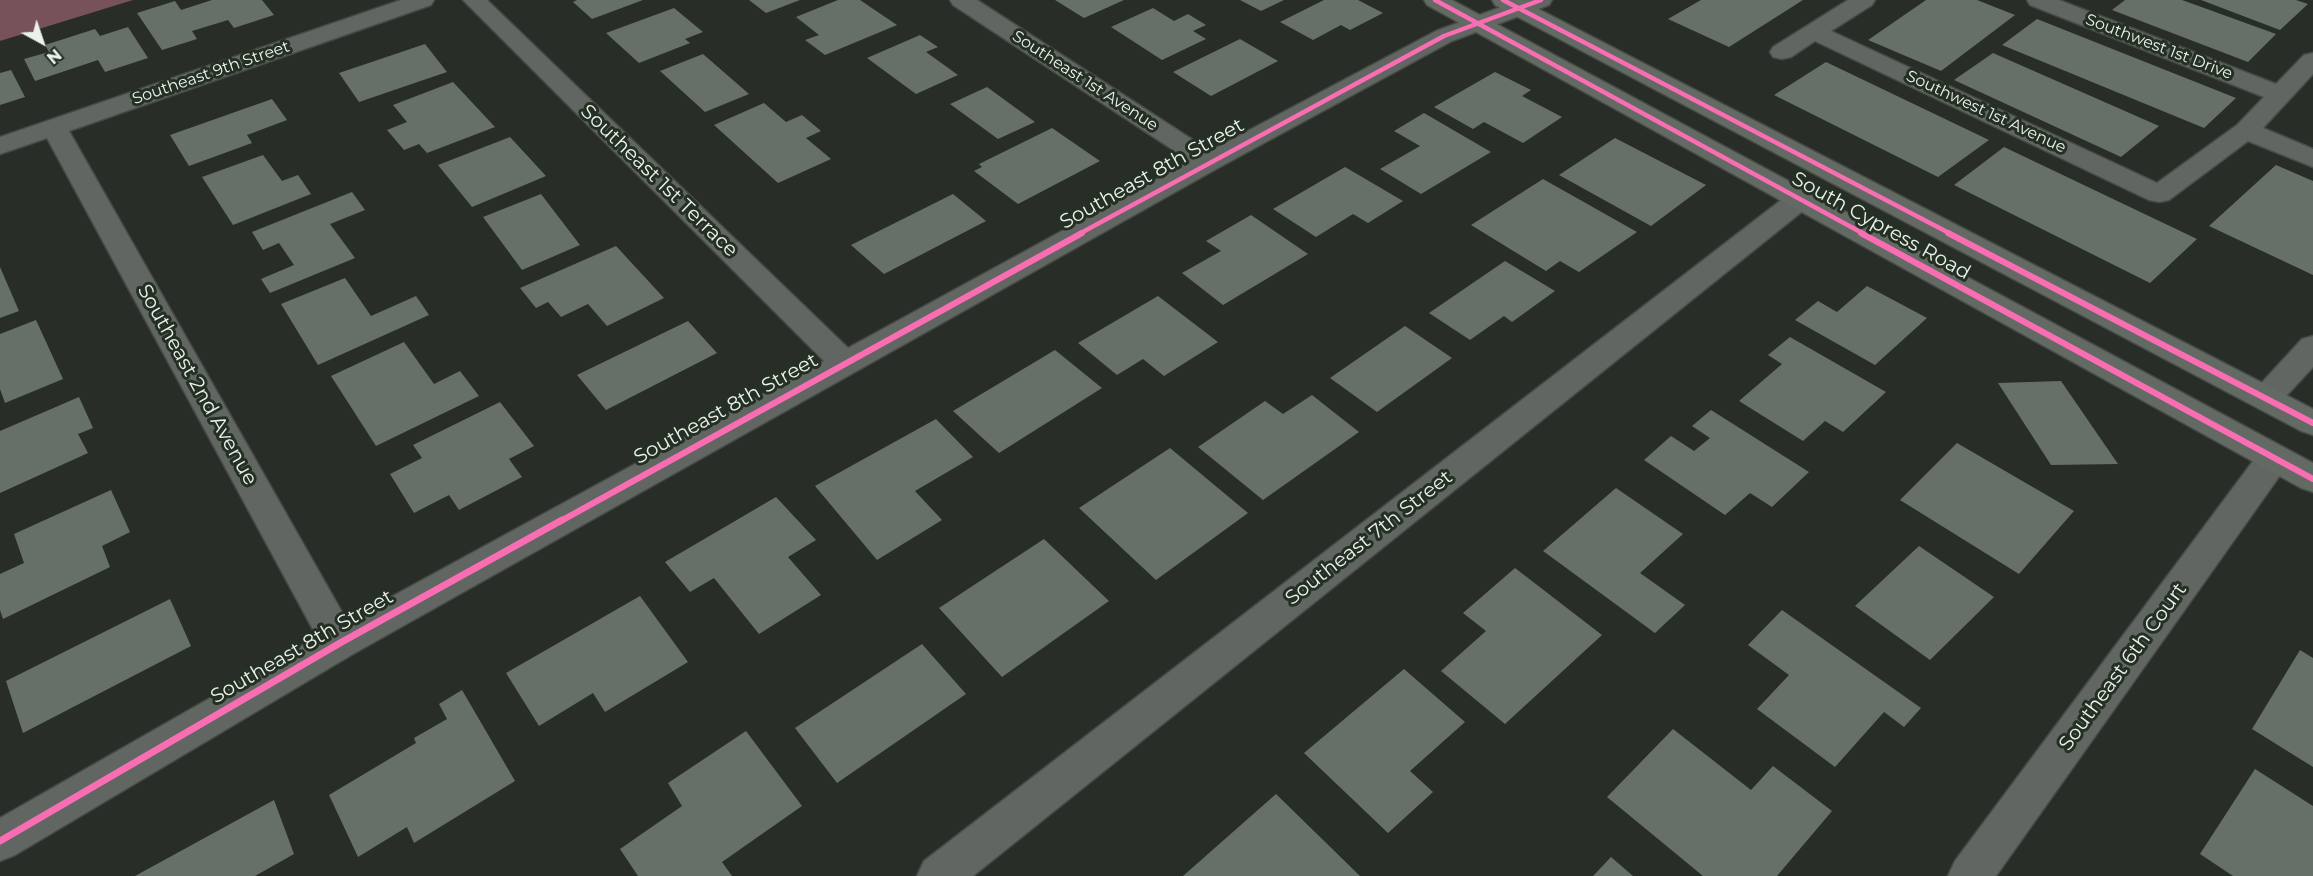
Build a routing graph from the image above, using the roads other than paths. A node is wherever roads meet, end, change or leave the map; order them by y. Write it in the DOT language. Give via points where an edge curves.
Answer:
graph roads {
  1 [pos="423,0"];
  2 [pos="474,0"];
  3 [pos="961,0"];
  4 [pos="1435,0"];
  5 [pos="1864,0"];
  6 [pos="2038,0"];
  7 [pos="1521,3"];
  8 [pos="1477,23"];
  9 [pos="1812,31"];
  10 [pos="1782,52"];
  11 [pos="2313,60"];
  12 [pos="2280,94"];
  13 [pos="54,127"];
  14 [pos="2246,130"];
  15 [pos="0,146"];
  16 [pos="2313,159"];
  17 [pos="1209,162"];
  18 [pos="1799,200"];
  19 [pos="2313,347"];
  20 [pos="844,362"];
  21 [pos="2266,398"];
  22 [pos="2313,423"];
  23 [pos="2274,458"];
  24 [pos="2313,479"];
  25 [pos="340,643"];
  26 [pos="0,841"];
  27 [pos="939,876"];
  28 [pos="1970,876"];
  1 -- 13 [label="street, Southeast 9th Street"];
  2 -- 20 [label="street, Southeast 1st Terrace"];
  3 -- 17 [label="street, Southeast 1st Avenue"];
  4 -- 8 [label="street, South Cypress Road"];
  5 -- 9 [label="street"];
  6 -- 12 [label="street, Southwest 1st Drive"];
  7 -- 8 [label="street, Southeast 8th Street"];
  7 -- 21 [label="street, South Cypress Road"];
  8 -- 17 [label="street, Southeast 8th Street" via="1444,36"];
  8 -- 18 [label="street, South Cypress Road"];
  9 -- 10 [label="street"];
  9 -- 14 [label="street, Southwest 1st Avenue" via="2159,194"];
  11 -- 12 [label="street"];
  12 -- 14 [label="street"];
  13 -- 15 [label="street, Southeast 9th Street"];
  13 -- 25 [label="street, Southeast 2nd Avenue"];
  14 -- 16 [label="street"];
  17 -- 20 [label="street, Southeast 8th Street"];
  18 -- 23 [label="street, South Cypress Road"];
  18 -- 27 [label="street, Southeast 7th Street"];
  19 -- 21 [label="street"];
  20 -- 25 [label="street, Southeast 8th Street"];
  21 -- 22 [label="street, South Cypress Road"];
  23 -- 24 [label="street, South Cypress Road"];
  23 -- 28 [label="street, Southeast 6th Court"];
  25 -- 26 [label="street, Southeast 8th Street"];
}
